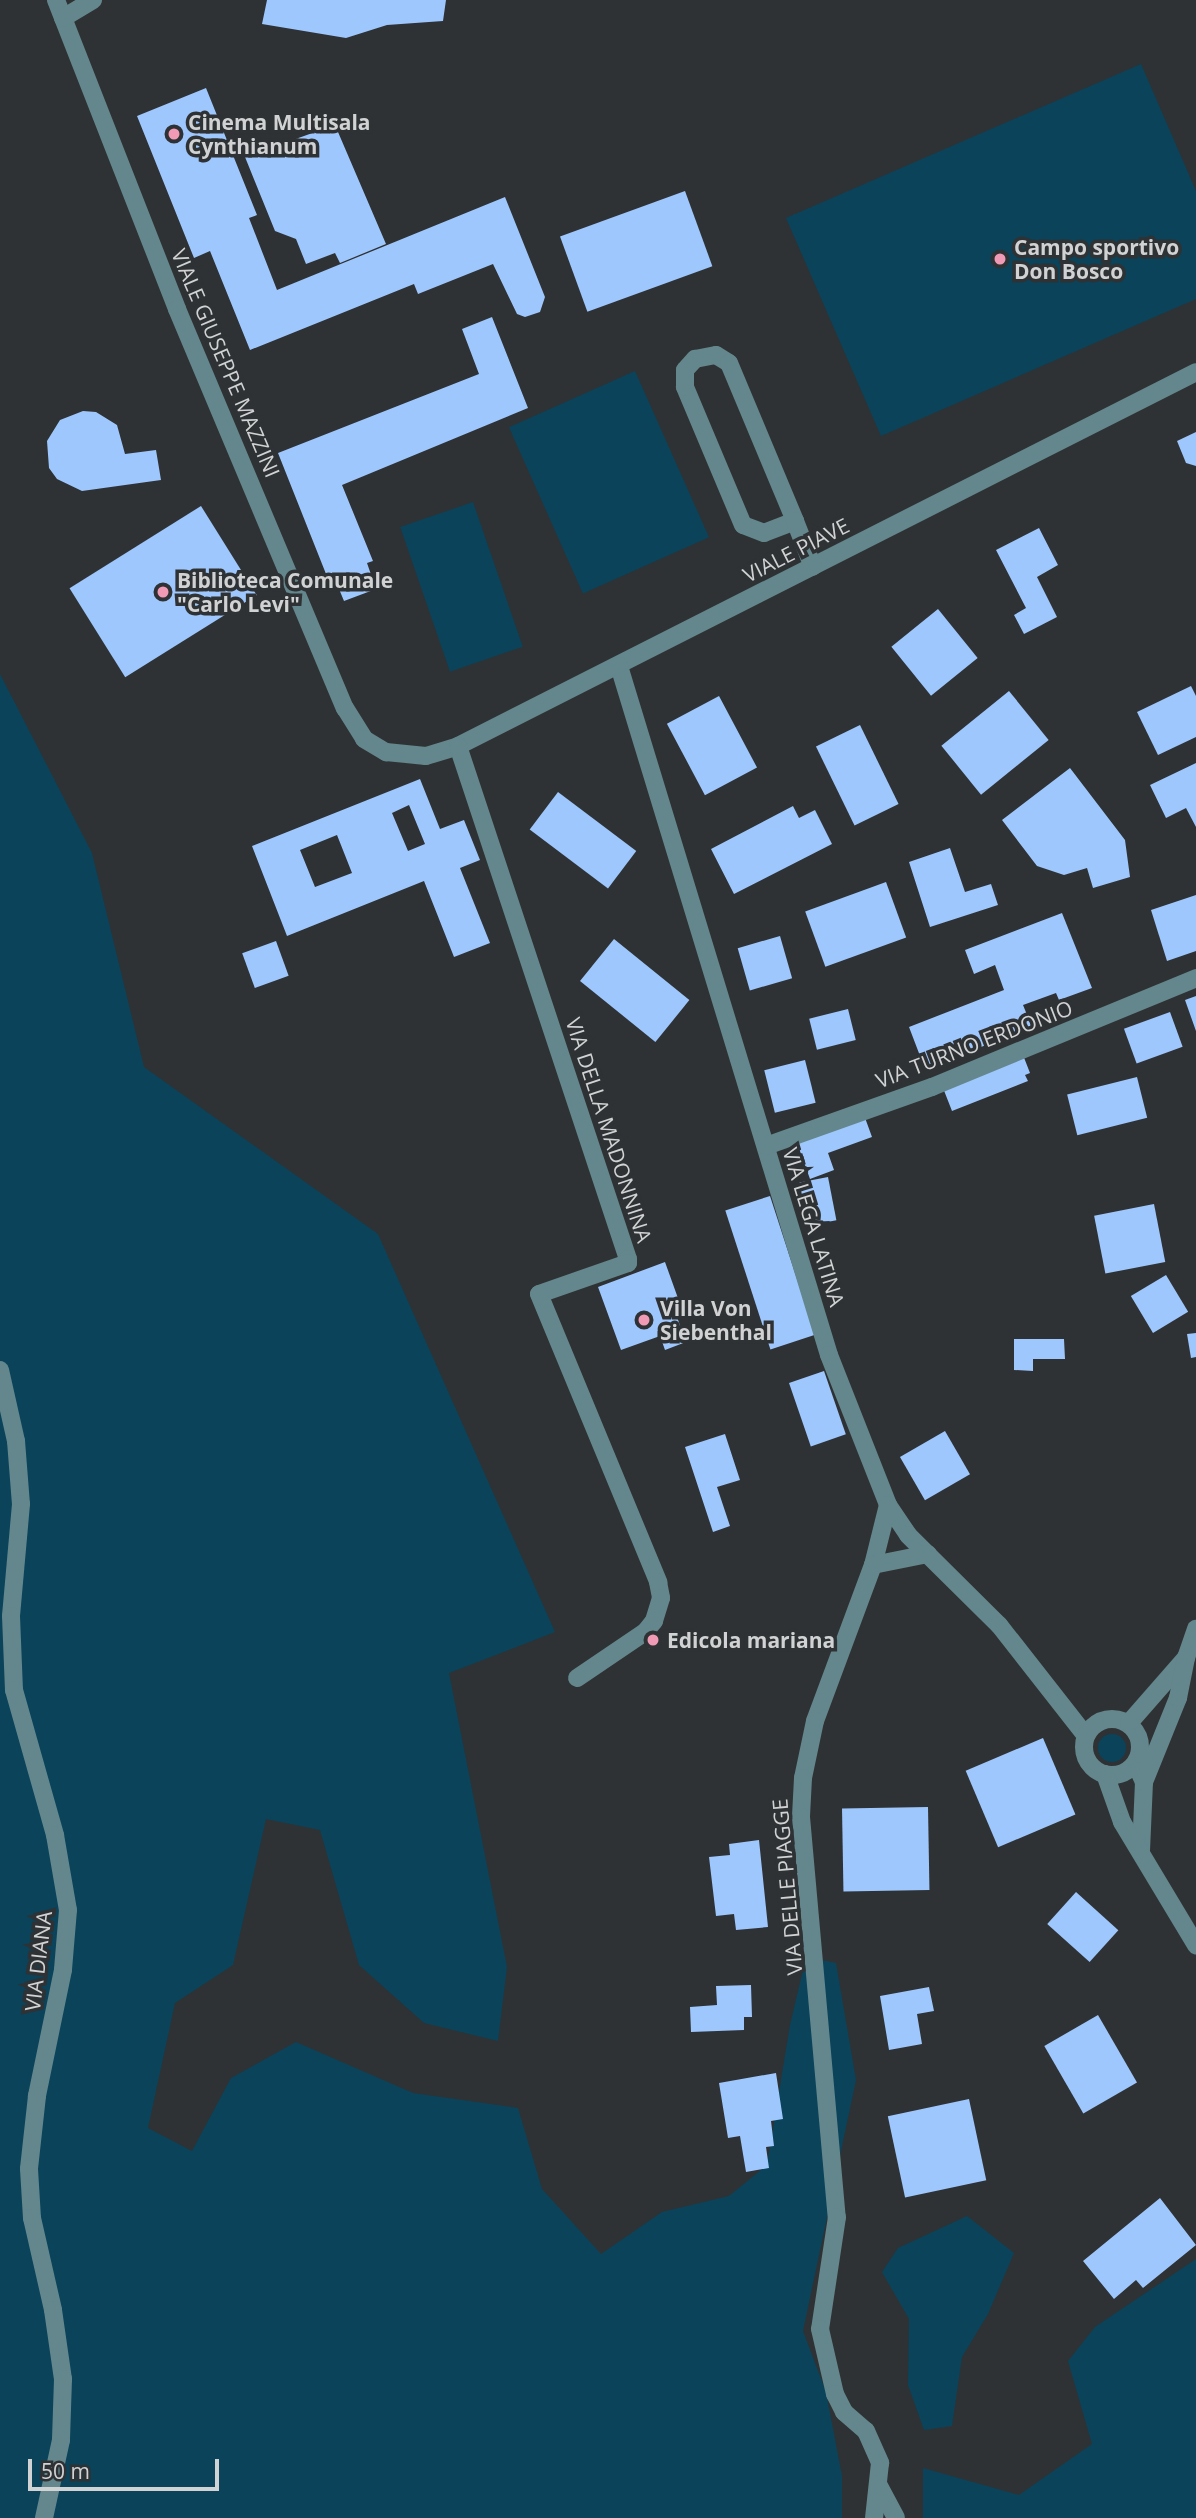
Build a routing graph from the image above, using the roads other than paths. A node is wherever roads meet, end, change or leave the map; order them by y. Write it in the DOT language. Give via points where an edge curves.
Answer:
graph roads {
  1 [pos="56,0"];
  2 [pos="93,0"];
  3 [pos="63,18"];
  4 [pos="1196,372"];
  5 [pos="795,521"];
  6 [pos="813,567"];
  7 [pos="619,666"];
  8 [pos="457,746"];
  9 [pos="412,757"];
  10 [pos="1196,978"];
  11 [pos="766,1146"];
  12 [pos="0,1370"];
  13 [pos="888,1505"];
  14 [pos="928,1554"];
  15 [pos="873,1565"];
  16 [pos="1196,1629"];
  17 [pos="1186,1658"];
  18 [pos="577,1678"];
  19 [pos="1129,1723"];
  20 [pos="1086,1736"];
  21 [pos="1162,1738"];
  22 [pos="1138,1757"];
  23 [pos="1105,1774"];
  24 [pos="1144,1782"];
  25 [pos="1141,1850"];
  26 [pos="1196,1945"];
  27 [pos="878,2484"];
  28 [pos="44,2518"];
  29 [pos="874,2518"];
  30 [pos="896,2518"];
  1 -- 3 [label="street, VIALE GIUSEPPE MAZZINI"];
  2 -- 3 [label="street"];
  3 -- 9 [label="street, VIALE GIUSEPPE MAZZINI" via="177,309 345,708 364,739 386,752"];
  4 -- 6 [label="street, VIALE PIAVE"];
  5 -- 5 [label="street" via="729,363 716,355 695,359 685,370 685,387 743,525 764,533"];
  5 -- 6 [label="street"];
  6 -- 7 [label="street, VIALE PIAVE"];
  7 -- 8 [label="street, VIALE PIAVE"];
  7 -- 11 [label="street, VIA LEGA LATINA"];
  8 -- 9 [label="street, VIALE PIAVE"];
  8 -- 18 [label="street, VIA DELLA MADONNINA" via="628,1259 628,1263 539,1294 658,1582 660,1606 650,1626 618,1654"];
  10 -- 11 [label="street, VIA TURNO ERDONIO" via="932,1087"];
  11 -- 13 [label="street, VIA LEGA LATINA" via="829,1355"];
  12 -- 28 [label="street, VIA DIANA" via="16,1441 21,1504 11,1616 14,1690 55,1835 68,1910 64,1970 36,2106 29,2177 32,2218 58,2334 63,2390 61,2441"];
  13 -- 14 [label="street, VIA LEGA LATINA" via="904,1531"];
  13 -- 15 [label="street, VIA DELLE PIAGGE"];
  14 -- 15 [label="street"];
  14 -- 20 [label="street, VIA LEGA LATINA" via="999,1625"];
  15 -- 27 [label="street, VIA DELLE PIAGGE" via="815,1721 801,1796 836,2217 820,2329 824,2355 845,2412 866,2431 880,2463"];
  16 -- 17 [label="street"];
  17 -- 19 [label="street"];
  17 -- 21 [label="street" via="1178,1698"];
  19 -- 20 [label="street" via="1104,1719"];
  19 -- 22 [label="street" via="1139,1737"];
  20 -- 23 [label="street" via="1089,1763"];
  21 -- 22 [label="street"];
  21 -- 24 [label="street"];
  22 -- 23 [label="street" via="1122,1773"];
  22 -- 24 [label="street"];
  23 -- 25 [label="street" via="1117,1810"];
  24 -- 25 [label="street"];
  25 -- 26 [label="street"];
  27 -- 29 [label="street"];
  27 -- 30 [label="street"];
}
